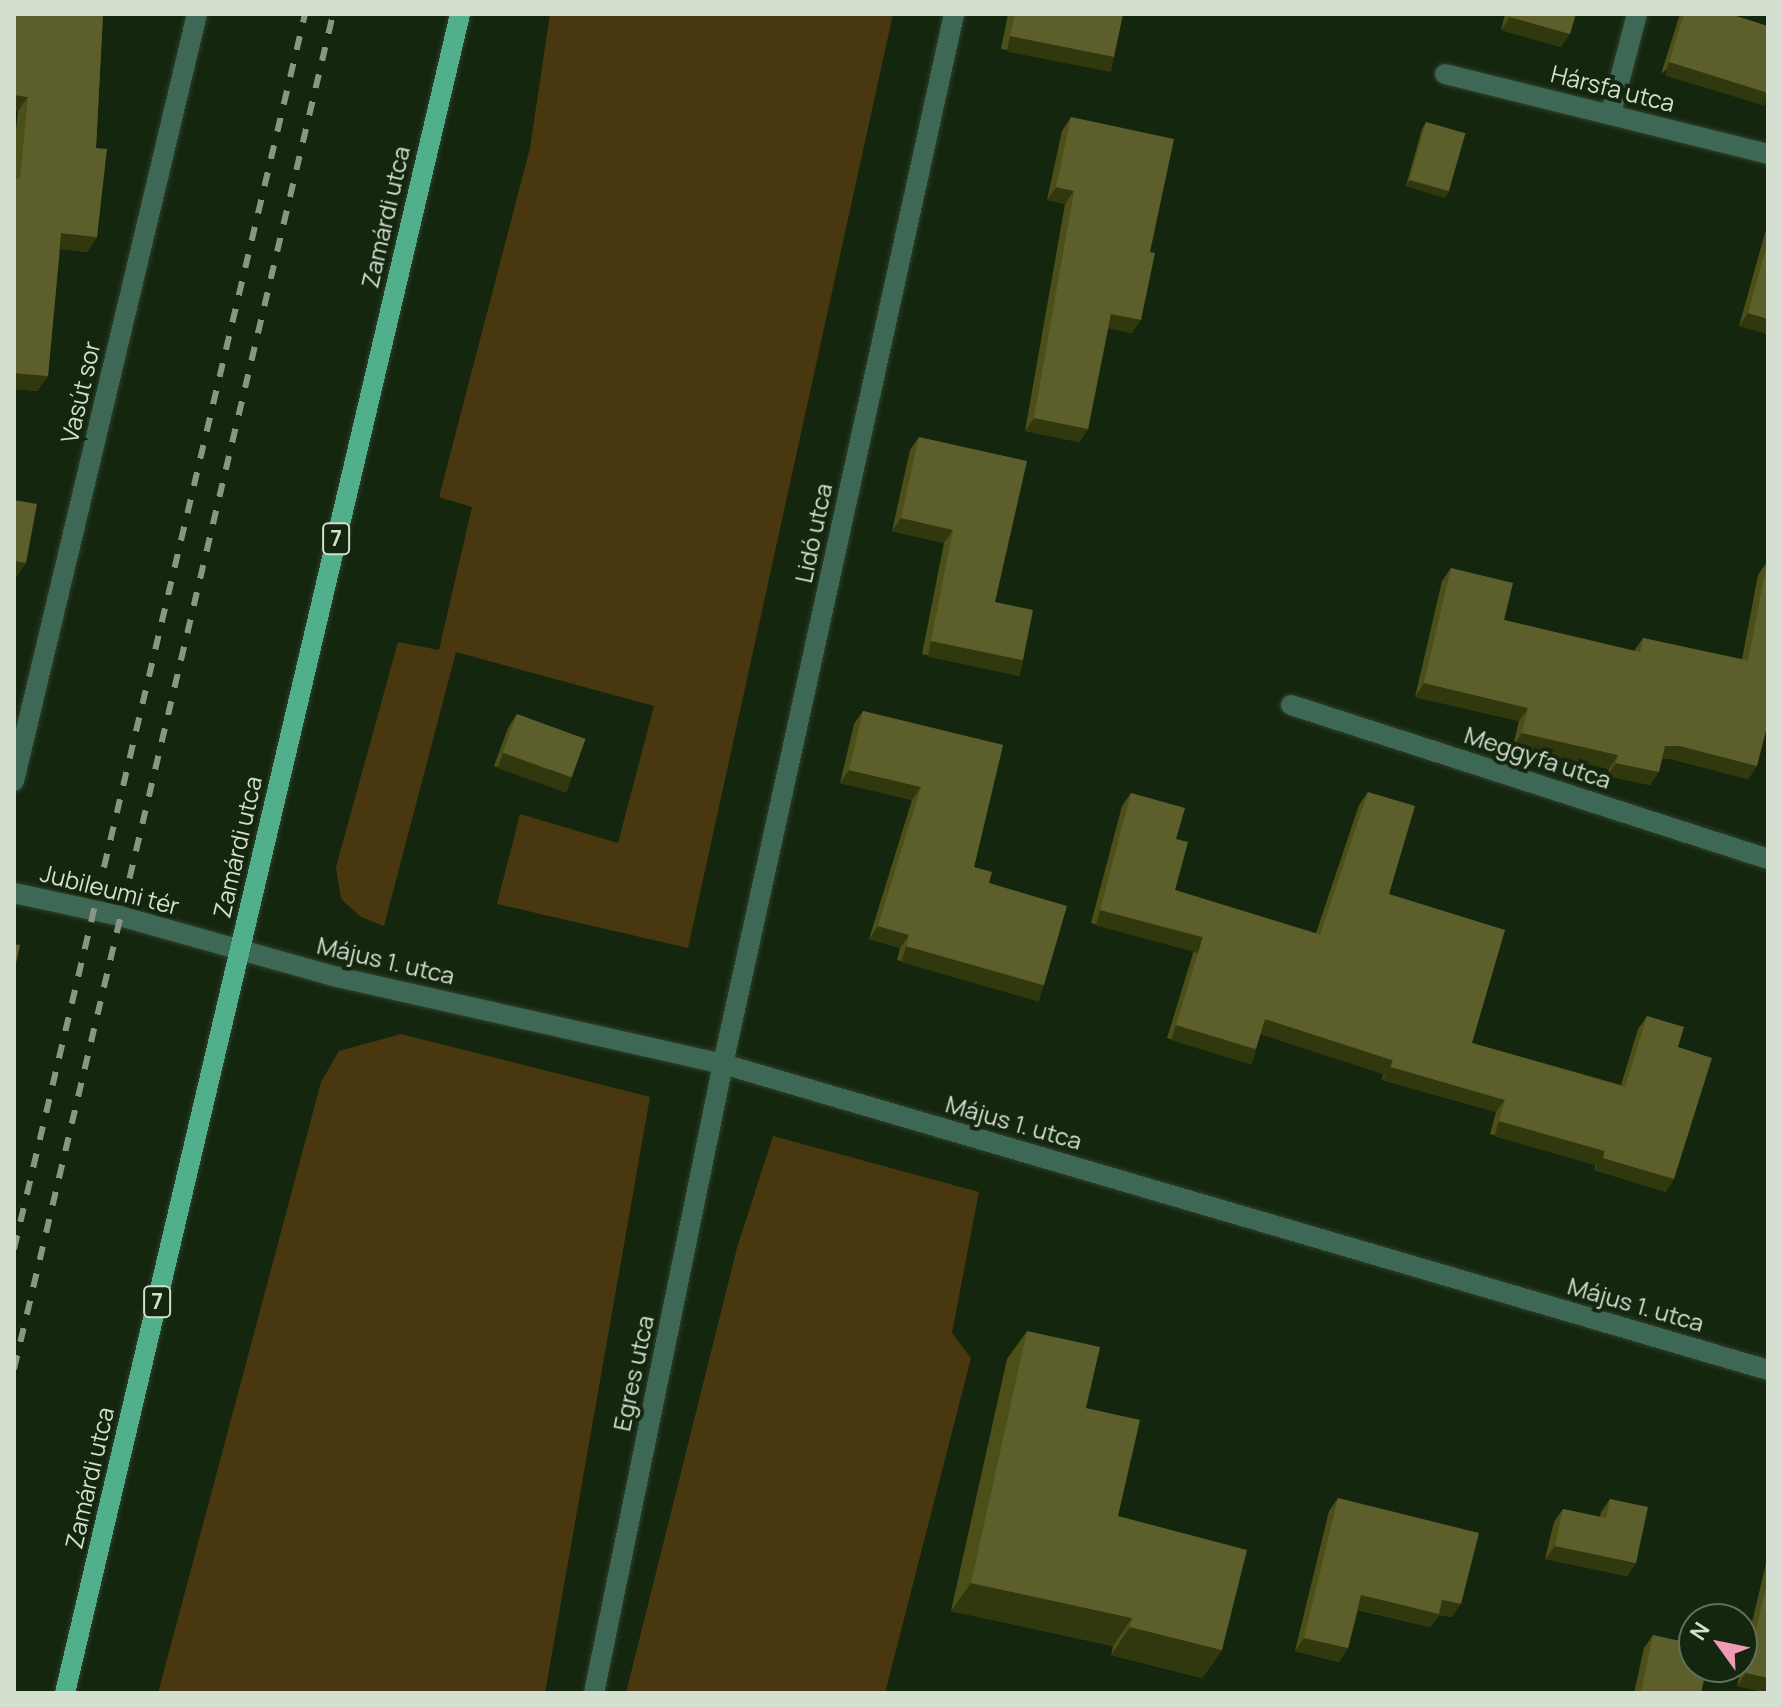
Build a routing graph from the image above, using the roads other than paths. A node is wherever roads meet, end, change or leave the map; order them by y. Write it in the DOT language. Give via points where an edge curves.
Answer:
graph roads {
  1 [pos="197,14"];
  2 [pos="460,14"];
  3 [pos="954,14"];
  4 [pos="1637,14"];
  5 [pos="1445,74"];
  6 [pos="1611,113"];
  7 [pos="1768,154"];
  8 [pos="1291,705"];
  9 [pos="14,781"];
  10 [pos="1768,859"];
  11 [pos="14,893"];
  12 [pos="239,950"];
  13 [pos="723,1064"];
  14 [pos="1768,1370"];
  15 [pos="65,1693"];
  16 [pos="594,1693"];
  1 -- 9 [label="street, Vasút sor"];
  2 -- 12 [label="main road, Zamárdi utca / 7"];
  3 -- 13 [label="street, Lidó utca"];
  4 -- 6 [label="street"];
  5 -- 6 [label="street, Hársfa utca"];
  6 -- 7 [label="street, Hársfa utca"];
  8 -- 10 [label="street, Meggyfa utca"];
  11 -- 12 [label="street, Jubileumi tér"];
  12 -- 13 [label="street, Május 1. utca"];
  12 -- 15 [label="main road, Zamárdi utca / 7"];
  13 -- 14 [label="street, Május 1. utca"];
  13 -- 16 [label="street, Egres utca"];
}
